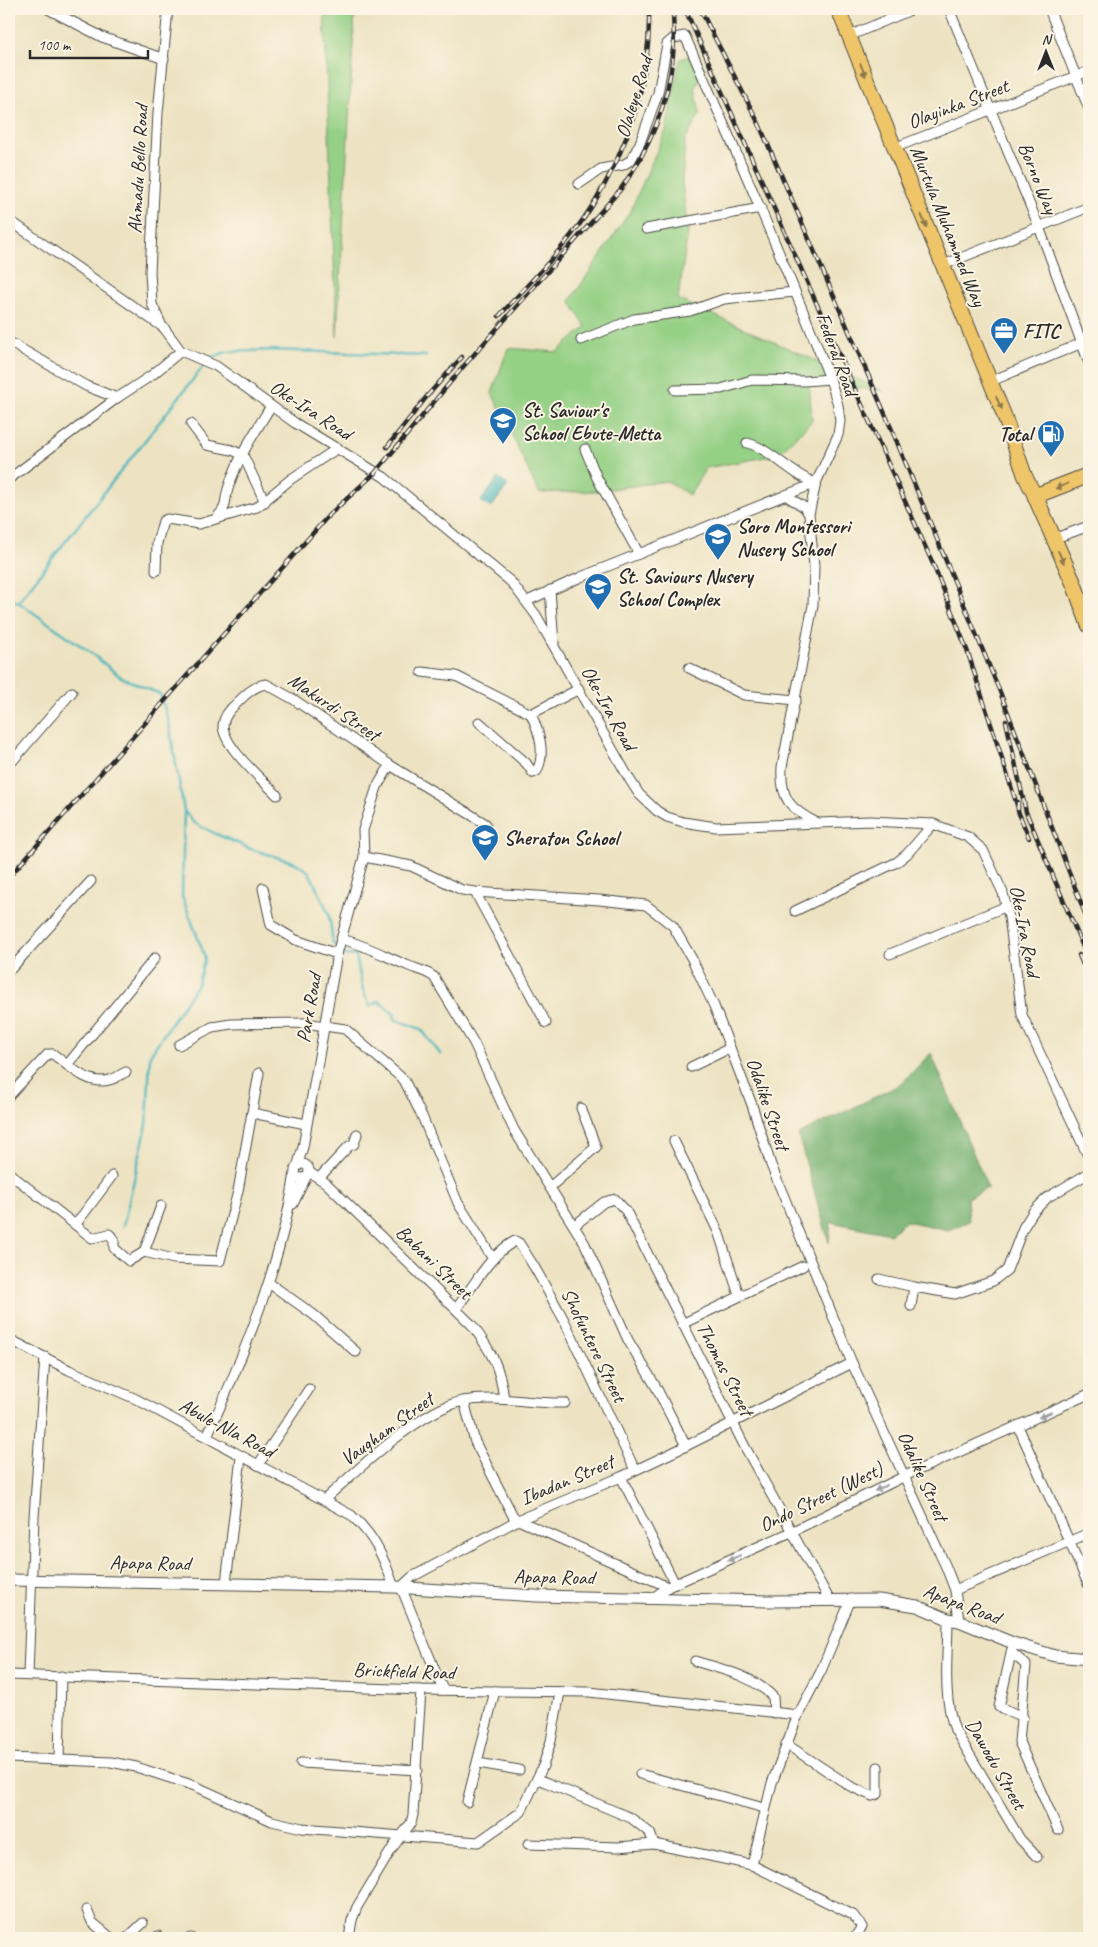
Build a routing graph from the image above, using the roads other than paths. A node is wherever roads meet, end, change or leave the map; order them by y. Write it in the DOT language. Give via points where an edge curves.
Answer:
graph roads {
  1 [pos="48,9"];
  2 [pos="168,9"];
  3 [pos="838,9"];
  4 [pos="912,9"];
  5 [pos="950,9"];
  6 [pos="1049,9"];
  7 [pos="849,36"];
  8 [pos="667,44"];
  9 [pos="164,59"];
  10 [pos="1089,71"];
  11 [pos="1076,77"];
  12 [pos="1089,109"];
  13 [pos="991,110"];
  14 [pos="894,148"];
  15 [pos="579,184"];
  16 [pos="1089,207"];
  17 [pos="761,208"];
  18 [pos="9,220"];
  19 [pos="1039,227"];
  20 [pos="646,229"];
  21 [pos="943,265"];
  22 [pos="795,292"];
  23 [pos="164,328"];
  24 [pos="581,340"];
  25 [pos="9,342"];
  26 [pos="1085,342"];
  27 [pos="180,351"];
  28 [pos="1089,363"];
  29 [pos="830,379"];
  30 [pos="989,382"];
  31 [pos="675,390"];
  32 [pos="117,398"];
  33 [pos="271,406"];
  34 [pos="191,424"];
  35 [pos="747,442"];
  36 [pos="338,448"];
  37 [pos="585,449"];
  38 [pos="243,456"];
  39 [pos="1089,475"];
  40 [pos="9,479"];
  41 [pos="816,483"];
  42 [pos="785,495"];
  43 [pos="1035,496"];
  44 [pos="265,502"];
  45 [pos="809,514"];
  46 [pos="216,518"];
  47 [pos="1089,526"];
  48 [pos="1053,539"];
  49 [pos="639,554"];
  50 [pos="156,571"];
  51 [pos="550,590"];
  52 [pos="527,602"];
  53 [pos="1089,625"];
  54 [pos="555,647"];
  55 [pos="689,668"];
  56 [pos="422,672"];
  57 [pos="579,689"];
  58 [pos="72,692"];
  59 [pos="796,700"];
  60 [pos="531,714"];
  61 [pos="479,722"];
  62 [pos="9,765"];
  63 [pos="390,765"];
  64 [pos="277,795"];
  65 [pos="817,823"];
  66 [pos="486,824"];
  67 [pos="932,824"];
  68 [pos="364,857"];
  69 [pos="91,881"];
  70 [pos="263,888"];
  71 [pos="476,892"];
  72 [pos="1007,906"];
  73 [pos="795,911"];
  74 [pos="339,946"];
  75 [pos="890,954"];
  76 [pos="155,958"];
  77 [pos="9,971"];
  78 [pos="546,1023"];
  79 [pos="324,1025"];
  80 [pos="179,1044"];
  81 [pos="730,1048"];
  82 [pos="67,1064"];
  83 [pos="691,1067"];
  84 [pos="126,1072"];
  85 [pos="259,1073"];
  86 [pos="9,1096"];
  87 [pos="581,1108"];
  88 [pos="252,1113"];
  89 [pos="306,1124"];
  90 [pos="357,1134"];
  91 [pos="674,1141"];
  92 [pos="303,1147"];
  93 [pos="1089,1158"];
  94 [pos="296,1170"];
  95 [pos="308,1173"];
  96 [pos="1089,1173"];
  97 [pos="9,1174"];
  98 [pos="112,1176"];
  99 [pos="320,1178"];
  100 [pos="550,1188"];
  101 [pos="161,1206"];
  102 [pos="290,1209"];
  103 [pos="76,1224"];
  104 [pos="575,1225"];
  105 [pos="144,1252"];
  106 [pos="493,1259"];
  107 [pos="803,1266"];
  108 [pos="879,1279"];
  109 [pos="269,1283"];
  110 [pos="914,1287"];
  111 [pos="739,1296"];
  112 [pos="911,1306"];
  113 [pos="456,1309"];
  114 [pos="682,1324"];
  115 [pos="9,1338"];
  116 [pos="356,1352"];
  117 [pos="45,1357"];
  118 [pos="852,1363"];
  119 [pos="309,1389"];
  120 [pos="1089,1394"];
  121 [pos="504,1399"];
  122 [pos="464,1401"];
  123 [pos="565,1403"];
  124 [pos="733,1422"];
  125 [pos="1018,1426"];
  126 [pos="207,1436"];
  127 [pos="686,1446"];
  128 [pos="241,1456"];
  129 [pos="258,1465"];
  130 [pos="635,1470"];
  131 [pos="904,1476"];
  132 [pos="621,1477"];
  133 [pos="324,1500"];
  134 [pos="518,1520"];
  135 [pos="791,1532"];
  136 [pos="1089,1533"];
  137 [pos="1070,1541"];
  138 [pos="9,1580"];
  139 [pos="31,1581"];
  140 [pos="226,1583"];
  141 [pos="672,1585"];
  142 [pos="1089,1586"];
  143 [pos="397,1587"];
  144 [pos="956,1590"];
  145 [pos="652,1598"];
  146 [pos="829,1599"];
  147 [pos="851,1599"];
  148 [pos="954,1620"];
  149 [pos="1012,1648"];
  150 [pos="1089,1659"];
  151 [pos="695,1661"];
  152 [pos="9,1675"];
  153 [pos="28,1675"];
  154 [pos="61,1676"];
  155 [pos="421,1690"];
  156 [pos="443,1690"];
  157 [pos="494,1691"];
  158 [pos="560,1692"];
  159 [pos="774,1713"];
  160 [pos="798,1715"];
  161 [pos="1023,1716"];
  162 [pos="786,1744"];
  163 [pos="9,1758"];
  164 [pos="59,1760"];
  165 [pos="301,1763"];
  166 [pos="478,1763"];
  167 [pos="878,1767"];
  168 [pos="417,1770"];
  169 [pos="519,1770"];
  170 [pos="640,1774"];
  171 [pos="538,1779"];
  172 [pos="467,1802"];
  173 [pos="764,1808"];
  174 [pos="1058,1830"];
  175 [pos="401,1835"];
  176 [pos="528,1844"];
  177 [pos="654,1844"];
  178 [pos="1037,1857"];
  179 [pos="752,1865"];
  180 [pos="87,1910"];
  181 [pos="143,1923"];
  182 [pos="111,1938"];
  183 [pos="126,1938"];
  184 [pos="349,1938"];
  185 [pos="854,1938"];
  1 -- 9 [label="street" via="102,37"];
  2 -- 9 [label="street, Ahmadu Bello Road"];
  3 -- 7 [label="main road, Murtula Muhammed Way"];
  4 -- 7 [label="street"];
  5 -- 13 [label="street, Borno Way"];
  6 -- 11 [label="street"];
  7 -- 14 [label="main road, Murtula Muhammed Way, one-way"];
  8 -- 15 [label="street, Olaleye Road" via="658,93 631,160 601,169"];
  8 -- 17 [label="street, Federal Road" via="674,38 685,36"];
  9 -- 23 [label="street, Ahmadu Bello Road" via="150,272 153,308"];
  10 -- 11 [label="street, Olayinka Street"];
  11 -- 12 [label="street"];
  11 -- 13 [label="street, Olayinka Street"];
  13 -- 14 [label="street, Olayinka Street"];
  13 -- 19 [label="street, Borno Way"];
  14 -- 21 [label="main road, Murtula Muhammed Way, one-way"];
  16 -- 19 [label="street"];
  17 -- 20 [label="street"];
  17 -- 22 [label="street, Federal Road"];
  18 -- 23 [label="street, Oke-Ira Road"];
  19 -- 21 [label="street"];
  19 -- 26 [label="street, Borno Way"];
  21 -- 30 [label="main road, Murtula Muhammed Way"];
  22 -- 24 [label="street" via="724,299 690,311 634,319"];
  22 -- 29 [label="street, Federal Road"];
  23 -- 27 [label="street, Oke-Ira Road"];
  25 -- 32 [label="street" via="86,386"];
  26 -- 28 [label="street, Borno Way"];
  26 -- 30 [label="street"];
  27 -- 32 [label="street"];
  27 -- 33 [label="street, Oke-Ira Road" via="216,366"];
  29 -- 31 [label="street" via="805,382 752,380 721,389"];
  29 -- 41 [label="street, Federal Road" via="840,421 838,435"];
  30 -- 43 [label="main road, Murtula Muhammed Way, one-way"];
  32 -- 40 [label="street"];
  33 -- 36 [label="street, Oke-Ira Road"];
  33 -- 38 [label="street"];
  34 -- 38 [label="street" via="207,446 232,450"];
  35 -- 41 [label="street"];
  36 -- 44 [label="street" via="291,479"];
  36 -- 52 [label="street, Oke-Ira Road" via="384,477 460,542 495,567"];
  37 -- 49 [label="street" via="597,478"];
  38 -- 44 [label="street"];
  38 -- 46 [label="street" via="228,489 225,509"];
  39 -- 43 [label="highway, one-way"];
  41 -- 42 [label="street"];
  41 -- 45 [label="street, Federal Road"];
  42 -- 45 [label="street"];
  42 -- 49 [label="street"];
  43 -- 48 [label="highway, Murtula Muhammed Way"];
  44 -- 46 [label="street" via="243,512"];
  45 -- 59 [label="street, Federal Road" via="814,566 813,605"];
  46 -- 50 [label="street" via="200,524 167,519 163,522"];
  47 -- 48 [label="street"];
  48 -- 53 [label="highway, Murtula Muhammed Way, one-way"];
  49 -- 51 [label="street"];
  51 -- 52 [label="street"];
  51 -- 54 [label="street"];
  52 -- 54 [label="street, Oke-Ira Road"];
  54 -- 57 [label="street, Oke-Ira Road"];
  55 -- 59 [label="street" via="744,695"];
  56 -- 60 [label="street" via="456,676"];
  57 -- 60 [label="street"];
  57 -- 65 [label="street, Oke-Ira Road" via="639,794 667,817 716,827"];
  58 -- 62 [label="street"];
  59 -- 65 [label="street, Federal Road" via="781,784 786,800 797,812"];
  60 -- 61 [label="street" via="539,733 541,752 537,772 533,772 526,762"];
  63 -- 64 [label="street, Makurdi Street" via="281,692 266,684 258,686 235,705 223,726 236,752"];
  63 -- 66 [label="street, Makurdi Street"];
  63 -- 68 [label="street, Park Road" via="369,807 363,830"];
  65 -- 67 [label="street, Oke-Ira Road"];
  67 -- 72 [label="street, Oke-Ira Road" via="958,832 983,850"];
  67 -- 73 [label="street" via="908,854 897,862"];
  68 -- 71 [label="street, Odalike Street" via="411,866 462,890"];
  68 -- 74 [label="street, Park Road"];
  69 -- 77 [label="street"];
  70 -- 74 [label="street" via="270,925 291,937"];
  71 -- 78 [label="street"];
  71 -- 81 [label="street, Odalike Street" via="646,905 673,926 696,967"];
  72 -- 75 [label="street"];
  72 -- 93 [label="street, Oke-Ira Road" via="1022,1015"];
  74 -- 79 [label="street, Park Road"];
  74 -- 100 [label="street" via="364,944 434,977 474,1043 502,1106"];
  76 -- 82 [label="street"];
  79 -- 80 [label="street" via="278,1022 225,1025 212,1027"];
  79 -- 89 [label="street, Park Road"];
  79 -- 106 [label="street" via="345,1029 404,1080 458,1203"];
  81 -- 83 [label="street"];
  81 -- 118 [label="street, Odalike Street" via="771,1165"];
  82 -- 84 [label="street" via="84,1077 102,1081"];
  82 -- 86 [label="street" via="53,1054 44,1057"];
  85 -- 88 [label="street"];
  87 -- 100 [label="street" via="596,1147"];
  88 -- 89 [label="street"];
  88 -- 105 [label="street" via="238,1191 220,1261 174,1259"];
  89 -- 92 [label="street, Park Road"];
  90 -- 99 [label="street" via="354,1144"];
  91 -- 111 [label="street" via="718,1231"];
  92 -- 94 [label="street, Park Road"];
  92 -- 95 [label="street"];
  94 -- 95 [label="street, Babani Street" via="302,1164"];
  94 -- 102 [label="street, Park Road"];
  95 -- 99 [label="street, Babani Street"];
  95 -- 102 [label="street"];
  96 -- 110 [label="street" via="1048,1197 1033,1212 1023,1228 1007,1270 993,1281 955,1294"];
  97 -- 103 [label="street"];
  98 -- 103 [label="street"];
  99 -- 113 [label="street, Babani Street"];
  100 -- 104 [label="street"];
  101 -- 105 [label="street"];
  102 -- 109 [label="street, Park Road"];
  103 -- 105 [label="street" via="92,1238 109,1234 114,1239 114,1248 129,1261"];
  104 -- 114 [label="street, Thomas Street" via="604,1202 618,1201 629,1216"];
  104 -- 127 [label="street" via="628,1340"];
  106 -- 113 [label="street"];
  106 -- 130 [label="street, Shofuntere Street" via="515,1241 525,1250 564,1320"];
  107 -- 111 [label="street"];
  108 -- 110 [label="street"];
  109 -- 116 [label="street"];
  109 -- 126 [label="street, Park Road"];
  110 -- 112 [label="street"];
  111 -- 114 [label="street"];
  113 -- 121 [label="street, Babani Street" via="492,1353 500,1373"];
  114 -- 124 [label="street, Thomas Street"];
  115 -- 117 [label="street, Abule-Nla Road"];
  117 -- 126 [label="street, Abule-Nla Road"];
  117 -- 139 [label="street"];
  118 -- 124 [label="street, Ibadan Street"];
  118 -- 131 [label="street, Odalike Street"];
  119 -- 129 [label="street"];
  120 -- 125 [label="street, Ondo Street (West), one-way"];
  121 -- 122 [label="street, Vaugham Street"];
  121 -- 123 [label="street, Vaugham Street" via="520,1403"];
  122 -- 133 [label="street, Vaugham Street" via="436,1412 410,1428"];
  122 -- 134 [label="street" via="476,1442"];
  124 -- 127 [label="street, Ibadan Street"];
  124 -- 135 [label="street, Thomas Street"];
  125 -- 131 [label="street, Ondo Street (West)"];
  125 -- 137 [label="street"];
  126 -- 128 [label="street, Abule-Nla Road"];
  127 -- 130 [label="street, Ibadan Street"];
  128 -- 129 [label="street, Abule-Nla Road"];
  128 -- 140 [label="street"];
  129 -- 133 [label="street, Abule-Nla Road"];
  130 -- 132 [label="street, Ibadan Street"];
  131 -- 135 [label="street, Ondo Street (West), one-way"];
  131 -- 144 [label="street, Odalike Street"];
  132 -- 134 [label="street, Ibadan Street"];
  132 -- 141 [label="street"];
  133 -- 143 [label="street, Abule-Nla Road" via="363,1526 382,1554"];
  134 -- 141 [label="street"];
  134 -- 143 [label="street, Ibadan Street"];
  135 -- 141 [label="street, Ondo Street (West), one-way"];
  135 -- 146 [label="street, Thomas Street"];
  136 -- 137 [label="street"];
  137 -- 142 [label="street"];
  137 -- 144 [label="street"];
  138 -- 139 [label="street, Apapa Road"];
  139 -- 140 [label="street, Apapa Road"];
  139 -- 153 [label="street"];
  140 -- 143 [label="street, Apapa Road"];
  141 -- 145 [label="street, Ondo Street (West)"];
  143 -- 145 [label="street, Apapa Road" via="526,1596"];
  143 -- 156 [label="street"];
  144 -- 148 [label="street, Odalike Street"];
  145 -- 146 [label="street, Apapa Road"];
  146 -- 147 [label="street, Apapa Road"];
  147 -- 148 [label="street, Apapa Road" via="905,1603"];
  147 -- 160 [label="street" via="821,1671"];
  148 -- 149 [label="street, Apapa Road"];
  148 -- 178 [label="street, Dawodu Street" via="947,1699 952,1722 1020,1839"];
  149 -- 150 [label="street, Apapa Road"];
  149 -- 161 [label="street" via="1026,1665"];
  149 -- 161 [label="street" via="999,1707"];
  151 -- 159 [label="street" via="744,1676 758,1684 773,1698"];
  152 -- 153 [label="street, Brickfield Road"];
  153 -- 154 [label="street, Brickfield Road"];
  154 -- 155 [label="street, Brickfield Road"];
  154 -- 164 [label="street"];
  155 -- 156 [label="street, Brickfield Road"];
  155 -- 168 [label="street"];
  156 -- 157 [label="street, Brickfield Road"];
  157 -- 158 [label="street, Brickfield Road"];
  157 -- 166 [label="street"];
  158 -- 159 [label="street, Brickfield Road" via="589,1692"];
  158 -- 171 [label="street" via="551,1741"];
  159 -- 160 [label="street, Brickfield Road"];
  160 -- 162 [label="street"];
  161 -- 174 [label="street" via="1019,1742"];
  162 -- 167 [label="street" via="850,1786 872,1796 878,1794"];
  162 -- 173 [label="street"];
  163 -- 164 [label="street"];
  164 -- 175 [label="street" via="111,1762 136,1767 194,1786 287,1825"];
  165 -- 168 [label="street"];
  166 -- 169 [label="street"];
  166 -- 172 [label="street"];
  168 -- 175 [label="street" via="415,1808 411,1823"];
  170 -- 173 [label="street"];
  171 -- 175 [label="street" via="521,1812 481,1842"];
  171 -- 177 [label="street" via="631,1818 650,1833"];
  173 -- 179 [label="street"];
  175 -- 184 [label="street" via="357,1907"];
  176 -- 177 [label="street"];
  177 -- 179 [label="street"];
  179 -- 185 [label="street" via="853,1915 862,1927"];
  180 -- 182 [label="street" via="92,1922"];
  181 -- 183 [label="street"];
}
